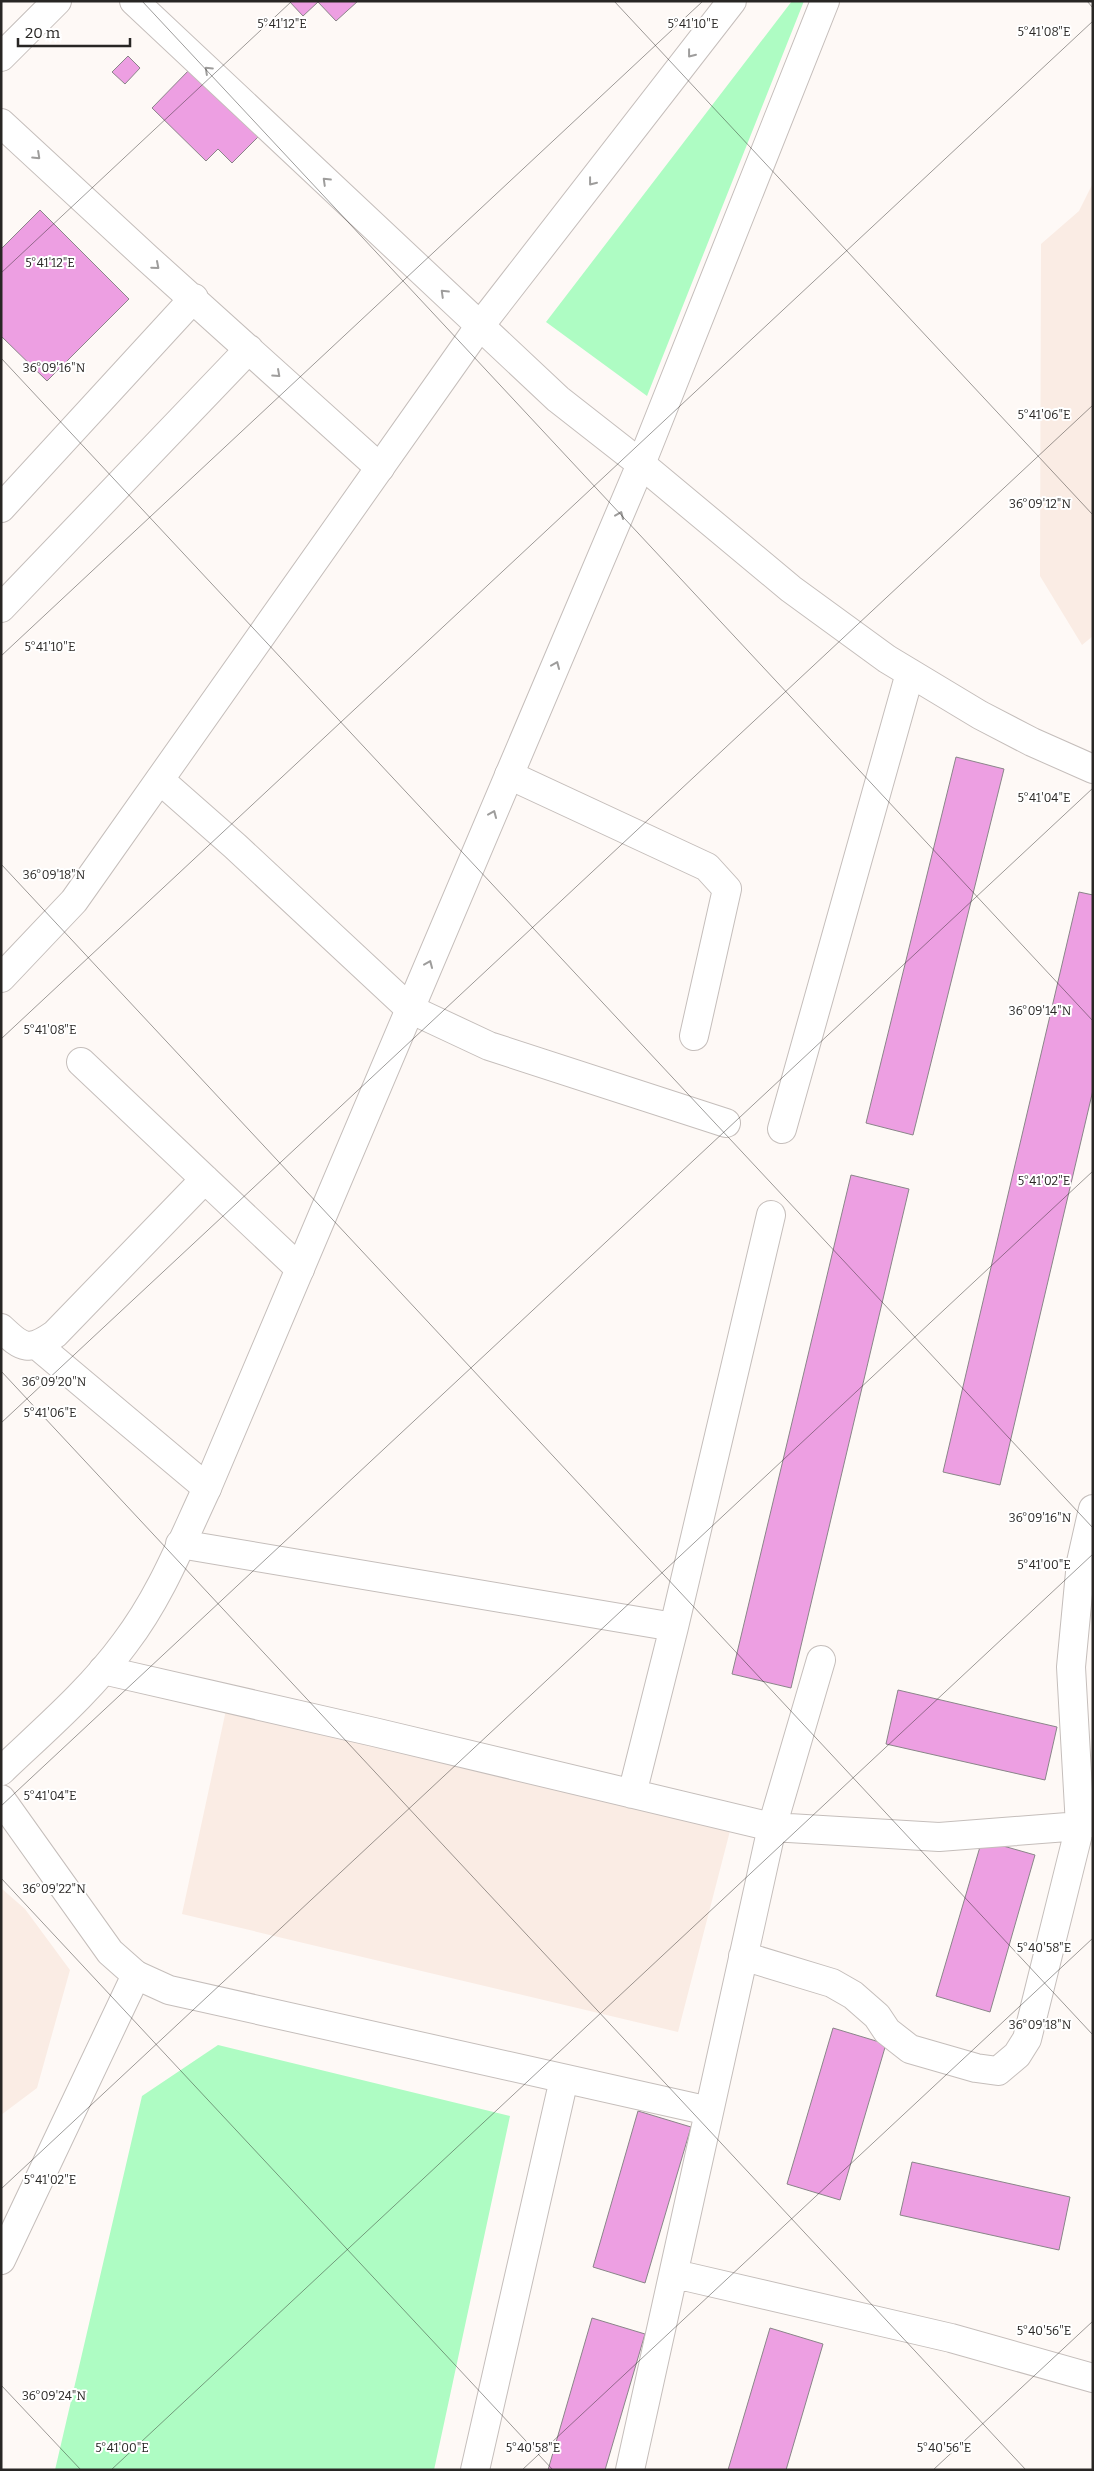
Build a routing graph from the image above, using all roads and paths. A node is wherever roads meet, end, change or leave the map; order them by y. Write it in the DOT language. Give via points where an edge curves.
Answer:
graph roads {
  1 [pos="57,1"];
  2 [pos="134,1"];
  3 [pos="732,1"];
  4 [pos="825,1"];
  5 [pos="1,57"];
  6 [pos="1,122"];
  7 [pos="194,298"];
  8 [pos="479,327"];
  9 [pos="249,349"];
  10 [pos="641,464"];
  11 [pos="380,468"];
  12 [pos="1,508"];
  13 [pos="1,608"];
  14 [pos="910,673"];
  15 [pos="1093,769"];
  16 [pos="510,775"];
  17 [pos="160,780"];
  18 [pos="1,978"];
  19 [pos="410,1008"];
  20 [pos="694,1036"];
  21 [pos="81,1062"];
  22 [pos="726,1123"];
  23 [pos="782,1129"];
  24 [pos="205,1180"];
  25 [pos="770,1215"];
  26 [pos="300,1269"];
  27 [pos="1,1328"];
  28 [pos="38,1346"];
  29 [pos="207,1488"];
  30 [pos="1093,1509"];
  31 [pos="180,1544"];
  32 [pos="674,1627"];
  33 [pos="822,1660"];
  34 [pos="103,1670"];
  35 [pos="1,1771"];
  36 [pos="632,1794"];
  37 [pos="1,1799"];
  38 [pos="1087,1824"];
  39 [pos="772,1827"];
  40 [pos="743,1956"];
  41 [pos="136,1974"];
  42 [pos="564,2078"];
  43 [pos="709,2110"];
  44 [pos="1,2260"];
  45 [pos="675,2274"];
  46 [pos="1093,2378"];
  47 [pos="476,2470"];
  48 [pos="630,2470"];
  1 -- 5 [label="street"];
  8 -- 2 [label="street, one-way"];
  3 -- 8 [label="street, one-way"];
  4 -- 10 [label="street"];
  6 -- 7 [label="street, one-way"];
  7 -- 9 [label="street"];
  7 -- 12 [label="street"];
  8 -- 10 [label="street" via="558,398"];
  8 -- 11 [label="street"];
  9 -- 11 [label="street, one-way"];
  9 -- 13 [label="street"];
  10 -- 14 [label="street" via="791,589"];
  16 -- 10 [label="street, one-way"];
  11 -- 17 [label="street"];
  14 -- 15 [label="street" via="1032,742"];
  14 -- 23 [label="street"];
  19 -- 16 [label="street, one-way"];
  16 -- 20 [label="street" via="707,868 727,889"];
  17 -- 18 [label="street" via="74,901"];
  17 -- 19 [label="street"];
  19 -- 22 [label="street" via="490,1046"];
  19 -- 26 [label="street"];
  21 -- 24 [label="street"];
  24 -- 26 [label="street"];
  24 -- 28 [label="street" via="55,1334"];
  25 -- 32 [label="street"];
  26 -- 29 [label="street"];
  27 -- 28 [label="street" via="18,1344"];
  28 -- 29 [label="street"];
  29 -- 31 [label="street"];
  30 -- 38 [label="street" via="1081,1562 1071,1667"];
  31 -- 32 [label="street"];
  31 -- 34 [label="street" via="160,1588 126,1642"];
  32 -- 36 [label="street"];
  33 -- 39 [label="street"];
  34 -- 35 [label="street"];
  34 -- 36 [label="street"];
  36 -- 39 [label="street"];
  37 -- 41 [label="street" via="110,1952"];
  38 -- 39 [label="street" via="939,1837"];
  38 -- 40 [label="street" via="1027,2039 1017,2055 998,2070 976,2068 910,2049 887,2031 877,2016 832,1983"];
  39 -- 40 [label="street"];
  40 -- 43 [label="street"];
  41 -- 42 [label="street" via="169,1990"];
  41 -- 44 [label="street"];
  42 -- 43 [label="street"];
  42 -- 47 [label="street"];
  43 -- 45 [label="street"];
  45 -- 46 [label="street" via="951,2338"];
  45 -- 48 [label="street"];
}
